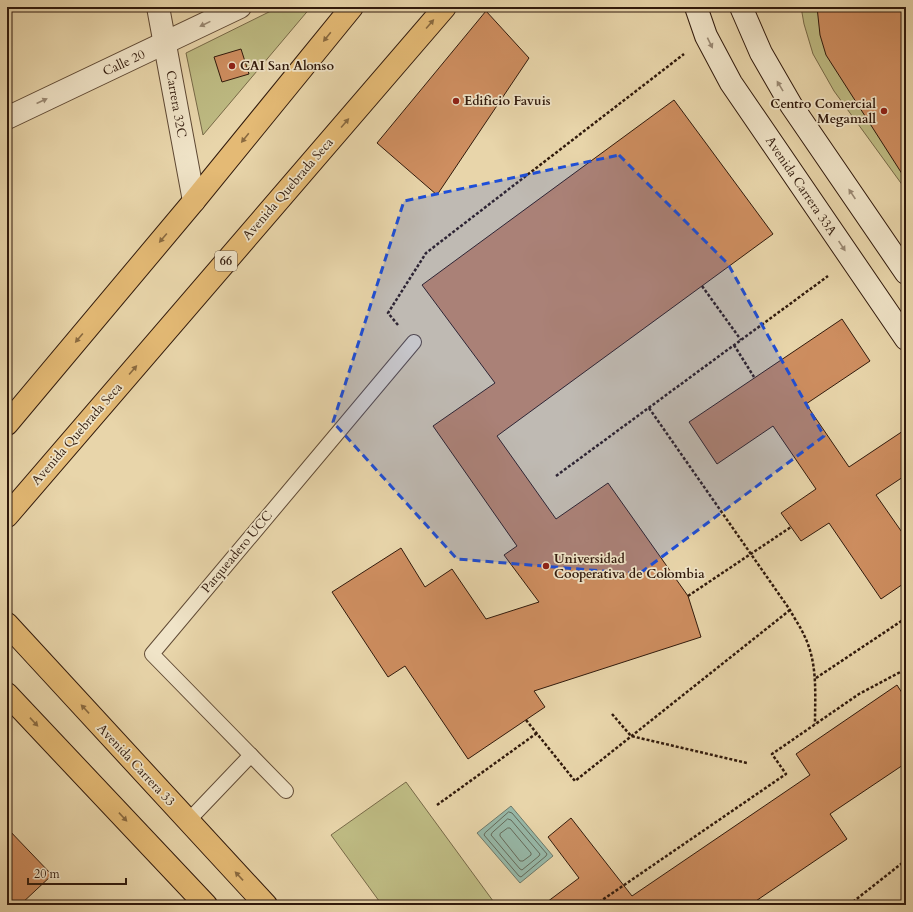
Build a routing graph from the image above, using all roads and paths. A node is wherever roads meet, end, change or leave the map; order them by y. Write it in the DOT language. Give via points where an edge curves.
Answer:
graph roads {
  1 [pos="158,7"];
  2 [pos="240,7"];
  3 [pos="352,7"];
  4 [pos="445,7"];
  5 [pos="696,7"];
  6 [pos="741,7"];
  7 [pos="706,36"];
  8 [pos="165,43"];
  9 [pos="7,118"];
  10 [pos="194,201"];
  11 [pos="852,260"];
  12 [pos="906,273"];
  13 [pos="702,286"];
  14 [pos="906,339"];
  15 [pos="741,340"];
  16 [pos="414,342"];
  17 [pos="734,345"];
  18 [pos="754,377"];
  19 [pos="649,408"];
  20 [pos="7,424"];
  21 [pos="556,476"];
  22 [pos="7,516"];
  23 [pos="791,527"];
  24 [pos="751,554"];
  25 [pos="688,596"];
  26 [pos="790,610"];
  27 [pos="906,618"];
  28 [pos="7,624"];
  29 [pos="904,670"];
  30 [pos="906,675"];
  31 [pos="816,678"];
  32 [pos="7,694"];
  33 [pos="612,714"];
  34 [pos="526,720"];
  35 [pos="815,724"];
  36 [pos="537,734"];
  37 [pos="631,736"];
  38 [pos="251,755"];
  39 [pos="747,763"];
  40 [pos="286,791"];
  41 [pos="438,805"];
  42 [pos="188,821"];
  43 [pos="906,860"];
  44 [pos="206,905"];
  45 [pos="266,905"];
  46 [pos="595,905"];
  47 [pos="849,905"];
  1 -- 8 [label="main road, Carrera 32C"];
  2 -- 8 [label="main road, Calle 20, one-way"];
  3 -- 10 [label="main road, one-way"];
  22 -- 4 [label="main road, Avenida Quebrada Seca / 66, one-way"];
  5 -- 7 [label="main road, Avenida Carrera 33A"];
  12 -- 6 [label="main road, one-way" via="791,105 761,53"];
  7 -- 11 [label="main road, Avenida Carrera 33A, one-way" via="731,83"];
  7 -- 16 [label="path" via="426,253 388,313"];
  9 -- 8 [label="main road, Calle 20, one-way"];
  8 -- 10 [label="main road, Carrera 32C"];
  10 -- 20 [label="main road, one-way"];
  11 -- 14 [label="main road, Avenida Carrera 33A"];
  11 -- 15 [label="path"];
  13 -- 15 [label="path"];
  15 -- 17 [label="path"];
  16 -- 38 [label="lane, Parqueadero UCC" via="152,654"];
  17 -- 18 [label="path"];
  17 -- 19 [label="path"];
  19 -- 21 [label="path"];
  19 -- 24 [label="path"];
  23 -- 24 [label="path"];
  24 -- 25 [label="path"];
  24 -- 26 [label="path"];
  26 -- 31 [label="path" via="804,636"];
  26 -- 37 [label="path"];
  27 -- 31 [label="path"];
  42 -- 28 [label="main road, Avenida Carrera 33, one-way"];
  29 -- 30 [label="path"];
  29 -- 35 [label="path" via="859,694"];
  31 -- 35 [label="path"];
  32 -- 44 [label="main road, one-way"];
  33 -- 37 [label="path"];
  34 -- 36 [label="path"];
  35 -- 46 [label="path" via="772,754 786,774"];
  36 -- 37 [label="path" via="575,781"];
  36 -- 41 [label="path"];
  37 -- 39 [label="path"];
  38 -- 40 [label="lane, Parqueadero UCC"];
  38 -- 42 [label="lane"];
  45 -- 42 [label="main road, Avenida Carrera 33, one-way"];
  43 -- 47 [label="path"];
}
